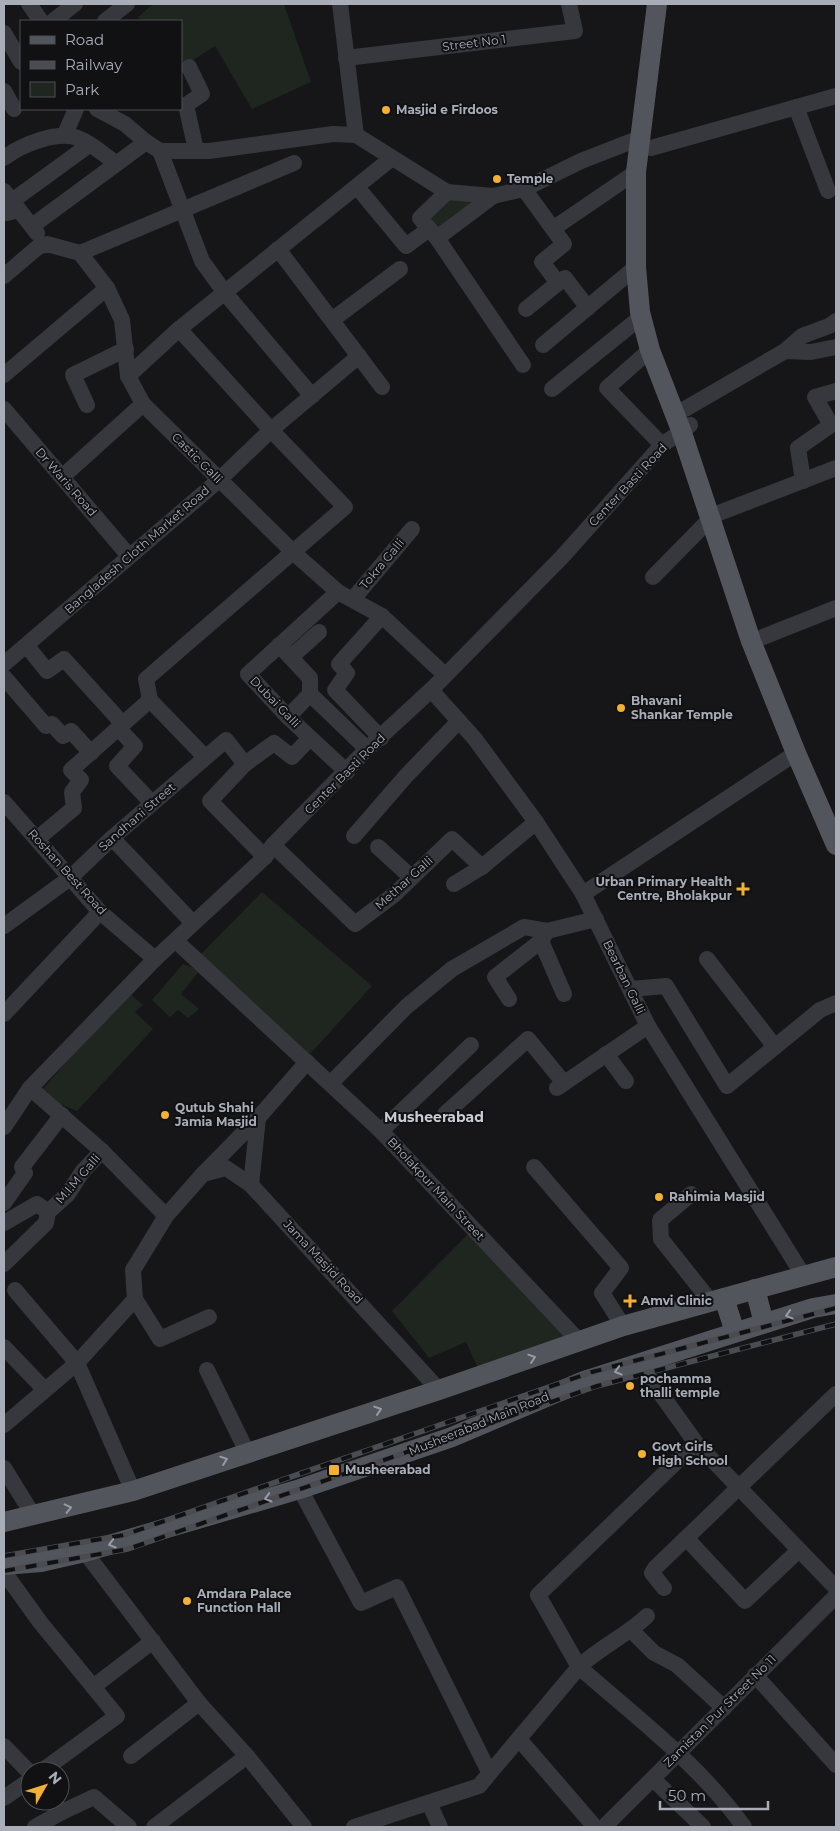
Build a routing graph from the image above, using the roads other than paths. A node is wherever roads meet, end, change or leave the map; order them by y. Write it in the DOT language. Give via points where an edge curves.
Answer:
graph roads {
  1 [pos="29,4"];
  2 [pos="75,4"];
  3 [pos="127,4"];
  4 [pos="340,4"];
  5 [pos="569,4"];
  6 [pos="657,4"];
  7 [pos="670,4"];
  8 [pos="40,20"];
  9 [pos="54,20"];
  10 [pos="106,20"];
  11 [pos="4,32"];
  12 [pos="346,58"];
  13 [pos="20,60"];
  14 [pos="189,67"];
  15 [pos="4,91"];
  16 [pos="836,96"];
  17 [pos="796,107"];
  18 [pos="13,110"];
  19 [pos="76,110"];
  20 [pos="99,110"];
  21 [pos="65,134"];
  22 [pos="356,135"];
  23 [pos="146,142"];
  24 [pos="645,143"];
  25 [pos="89,145"];
  26 [pos="196,150"];
  27 [pos="160,151"];
  28 [pos="4,158"];
  29 [pos="392,158"];
  30 [pos="116,163"];
  31 [pos="294,163"];
  32 [pos="636,172"];
  33 [pos="357,187"];
  34 [pos="524,189"];
  35 [pos="828,191"];
  36 [pos="447,192"];
  37 [pos="493,196"];
  38 [pos="10,203"];
  39 [pos="183,209"];
  40 [pos="32,226"];
  41 [pos="554,228"];
  42 [pos="433,234"];
  43 [pos="47,244"];
  44 [pos="278,249"];
  45 [pos="80,253"];
  46 [pos="636,267"];
  47 [pos="400,269"];
  48 [pos="4,276"];
  49 [pos="558,283"];
  50 [pos="107,288"];
  51 [pos="225,293"];
  52 [pos="588,308"];
  53 [pos="526,310"];
  54 [pos="642,317"];
  55 [pos="332,320"];
  56 [pos="836,321"];
  57 [pos="179,329"];
  58 [pos="543,345"];
  59 [pos="126,349"];
  60 [pos="650,350"];
  61 [pos="786,350"];
  62 [pos="835,352"];
  63 [pos="359,356"];
  64 [pos="523,365"];
  65 [pos="4,375"];
  66 [pos="128,376"];
  67 [pos="382,387"];
  68 [pos="552,389"];
  69 [pos="836,390"];
  70 [pos="312,396"];
  71 [pos="143,404"];
  72 [pos="87,405"];
  73 [pos="4,409"];
  74 [pos="685,422"];
  75 [pos="271,430"];
  76 [pos="662,445"];
  77 [pos="836,468"];
  78 [pos="62,477"];
  79 [pos="219,480"];
  80 [pos="803,481"];
  81 [pos="715,516"];
  82 [pos="412,529"];
  83 [pos="294,553"];
  84 [pos="129,556"];
  85 [pos="654,577"];
  86 [pos="338,592"];
  87 [pos="353,599"];
  88 [pos="836,608"];
  89 [pos="382,616"];
  90 [pos="319,632"];
  91 [pos="762,637"];
  92 [pos="27,646"];
  93 [pos="285,651"];
  94 [pos="4,664"];
  95 [pos="445,675"];
  96 [pos="4,677"];
  97 [pos="431,690"];
  98 [pos="310,694"];
  99 [pos="150,700"];
  100 [pos="288,717"];
  101 [pos="459,721"];
  102 [pos="120,725"];
  103 [pos="310,738"];
  104 [pos="381,738"];
  105 [pos="367,749"];
  106 [pos="91,753"];
  107 [pos="796,753"];
  108 [pos="205,757"];
  109 [pos="245,764"];
  110 [pos="347,772"];
  111 [pos="4,802"];
  112 [pos="152,803"];
  113 [pos="836,813"];
  114 [pos="536,822"];
  115 [pos="354,836"];
  116 [pos="112,838"];
  117 [pos="37,839"];
  118 [pos="836,845"];
  119 [pos="378,847"];
  120 [pos="269,851"];
  121 [pos="482,867"];
  122 [pos="411,877"];
  123 [pos="70,878"];
  124 [pos="454,884"];
  125 [pos="584,894"];
  126 [pos="100,912"];
  127 [pos="596,919"];
  128 [pos="193,923"];
  129 [pos="4,926"];
  130 [pos="544,936"];
  131 [pos="176,941"];
  132 [pos="155,959"];
  133 [pos="708,959"];
  134 [pos="630,989"];
  135 [pos="564,994"];
  136 [pos="509,999"];
  137 [pos="836,1002"];
  138 [pos="4,1014"];
  139 [pos="648,1026"];
  140 [pos="471,1044"];
  141 [pos="775,1047"];
  142 [pos="606,1054"];
  143 [pos="307,1062"];
  144 [pos="626,1081"];
  145 [pos="331,1083"];
  146 [pos="30,1088"];
  147 [pos="445,1114"];
  148 [pos="62,1116"];
  149 [pos="258,1118"];
  150 [pos="4,1127"];
  151 [pos="381,1131"];
  152 [pos="102,1151"];
  153 [pos="534,1167"];
  154 [pos="203,1174"];
  155 [pos="251,1185"];
  156 [pos="690,1194"];
  157 [pos="4,1203"];
  158 [pos="48,1212"];
  159 [pos="166,1216"];
  160 [pos="4,1221"];
  161 [pos="4,1263"];
  162 [pos="836,1267"];
  163 [pos="803,1275"];
  164 [pos="755,1289"];
  165 [pos="15,1290"];
  166 [pos="135,1299"];
  167 [pos="718,1300"];
  168 [pos="836,1304"];
  169 [pos="209,1317"];
  170 [pos="764,1323"];
  171 [pos="623,1326"];
  172 [pos="735,1332"];
  173 [pos="580,1342"];
  174 [pos="4,1347"];
  175 [pos="78,1363"];
  176 [pos="640,1365"];
  177 [pos="207,1370"];
  178 [pos="44,1389"];
  179 [pos="439,1390"];
  180 [pos="835,1398"];
  181 [pos="4,1425"];
  182 [pos="696,1443"];
  183 [pos="246,1452"];
  184 [pos="4,1468"];
  185 [pos="740,1487"];
  186 [pos="300,1489"];
  187 [pos="133,1491"];
  188 [pos="33,1515"];
  189 [pos="4,1522"];
  190 [pos="686,1539"];
  191 [pos="799,1550"];
  192 [pos="86,1552"];
  193 [pos="4,1566"];
  194 [pos="4,1572"];
  195 [pos="664,1588"];
  196 [pos="836,1588"];
  197 [pos="836,1596"];
  198 [pos="647,1616"];
  199 [pos="632,1630"];
  200 [pos="153,1641"];
  201 [pos="579,1667"];
  202 [pos="755,1675"];
  203 [pos="93,1687"];
  204 [pos="199,1703"];
  205 [pos="724,1708"];
  206 [pos="519,1739"];
  207 [pos="4,1746"];
  208 [pos="677,1754"];
  209 [pos="131,1756"];
  210 [pos="247,1756"];
  211 [pos="834,1758"];
  212 [pos="56,1761"];
  213 [pos="20,1763"];
  214 [pos="490,1772"];
  215 [pos="653,1779"];
  216 [pos="20,1787"];
  217 [pos="4,1798"];
  218 [pos="429,1803"];
  219 [pos="70,1804"];
  220 [pos="53,1811"];
  221 [pos="35,1827"];
  222 [pos="129,1827"];
  223 [pos="154,1827"];
  224 [pos="304,1827"];
  225 [pos="354,1827"];
  226 [pos="440,1827"];
  227 [pos="594,1827"];
  228 [pos="604,1827"];
  229 [pos="703,1827"];
  230 [pos="744,1827"];
  1 -- 8 [label="street"];
  2 -- 9 [label="street"];
  3 -- 10 [label="street"];
  4 -- 12 [label="street"];
  5 -- 12 [label="street, Street No 1" via="575,31"];
  6 -- 24 [label="main road"];
  7 -- 24 [label="main road" via="659,105"];
  11 -- 13 [label="street"];
  12 -- 22 [label="street"];
  14 -- 26 [label="street" via="202,94 186,105"];
  15 -- 18 [label="street"];
  16 -- 17 [label="street"];
  17 -- 24 [label="street"];
  17 -- 35 [label="street"];
  19 -- 21 [label="street"];
  20 -- 23 [label="street" via="125,124"];
  21 -- 25 [label="street"];
  21 -- 28 [label="street" via="18,148"];
  22 -- 26 [label="street" via="333,134 219,150"];
  22 -- 29 [label="street"];
  23 -- 27 [label="street"];
  23 -- 30 [label="street"];
  24 -- 32 [label="main road"];
  24 -- 34 [label="street" via="581,161"];
  24 -- 74 [label="main road" via="646,265 660,343"];
  25 -- 30 [label="street"];
  25 -- 38 [label="street"];
  26 -- 27 [label="street"];
  27 -- 39 [label="street"];
  29 -- 33 [label="street"];
  29 -- 36 [label="street"];
  30 -- 40 [label="street"];
  31 -- 39 [label="street"];
  32 -- 41 [label="street"];
  32 -- 46 [label="main road"];
  33 -- 42 [label="street" via="406,246"];
  33 -- 44 [label="street"];
  34 -- 37 [label="street"];
  34 -- 41 [label="street"];
  36 -- 37 [label="street"];
  36 -- 42 [label="street" via="420,218"];
  37 -- 42 [label="street"];
  38 -- 40 [label="street"];
  39 -- 45 [label="street"];
  39 -- 51 [label="street" via="202,261"];
  40 -- 43 [label="street"];
  41 -- 49 [label="street" via="564,244 542,262"];
  42 -- 64 [label="street"];
  43 -- 45 [label="street"];
  43 -- 48 [label="street" via="38,247"];
  44 -- 51 [label="street"];
  44 -- 55 [label="street"];
  45 -- 50 [label="street, Castic Galli"];
  46 -- 52 [label="street"];
  46 -- 54 [label="main road"];
  47 -- 55 [label="street"];
  49 -- 52 [label="street" via="565,278"];
  49 -- 53 [label="street"];
  50 -- 59 [label="street, Castic Galli" via="122,320"];
  50 -- 65 [label="street"];
  51 -- 57 [label="street"];
  51 -- 70 [label="street"];
  52 -- 58 [label="street"];
  54 -- 60 [label="main road"];
  54 -- 68 [label="street"];
  55 -- 63 [label="street"];
  56 -- 61 [label="street, Center Basti Road" via="802,336"];
  57 -- 66 [label="street"];
  57 -- 75 [label="street"];
  59 -- 66 [label="street, Castic Galli"];
  59 -- 72 [label="street" via="73,375"];
  60 -- 74 [label="main road"];
  60 -- 76 [label="street" via="607,388"];
  61 -- 62 [label="street"];
  61 -- 74 [label="street, Center Basti Road"];
  63 -- 67 [label="street"];
  63 -- 70 [label="street, Bangladesh Cloth Market Road"];
  66 -- 71 [label="street, Castic Galli"];
  69 -- 80 [label="street" via="815,397 831,425 798,448"];
  70 -- 75 [label="street, Bangladesh Cloth Market Road"];
  71 -- 78 [label="street"];
  71 -- 79 [label="street, Castic Galli"];
  73 -- 78 [label="street, Dr Waris Road"];
  74 -- 76 [label="street, Center Basti Road"];
  74 -- 81 [label="main road"];
  75 -- 79 [label="street, Bangladesh Cloth Market Road"];
  75 -- 83 [label="street" via="345,507"];
  76 -- 95 [label="street, Center Basti Road" via="562,557"];
  77 -- 80 [label="street"];
  78 -- 84 [label="street, Dr Waris Road"];
  79 -- 83 [label="street, Castic Galli"];
  79 -- 84 [label="street, Bangladesh Cloth Market Road"];
  80 -- 81 [label="street"];
  81 -- 85 [label="street"];
  81 -- 91 [label="main road"];
  81 -- 107 [label="main road" via="751,641"];
  82 -- 87 [label="street, Tokra Galli"];
  83 -- 86 [label="street, Castic Galli"];
  83 -- 99 [label="street" via="146,679"];
  84 -- 92 [label="street, Bangladesh Cloth Market Road"];
  86 -- 87 [label="street, Castic Galli"];
  86 -- 93 [label="street, Dubai Galli"];
  87 -- 89 [label="street, Castic Galli"];
  88 -- 91 [label="street"];
  89 -- 95 [label="street, Castic Galli"];
  89 -- 104 [label="street" via="339,664 347,674 335,690"];
  90 -- 93 [label="street"];
  91 -- 113 [label="main road"];
  92 -- 94 [label="street, Bangladesh Cloth Market Road"];
  92 -- 102 [label="street" via="47,672 64,658"];
  93 -- 98 [label="street" via="310,678"];
  93 -- 100 [label="street, Dubai Galli" via="248,674"];
  95 -- 97 [label="street, Center Basti Road"];
  96 -- 106 [label="street" via="46,726 52,724 63,736 70,731"];
  97 -- 101 [label="street, Bearban Galli"];
  97 -- 104 [label="street, Center Basti Road"];
  98 -- 100 [label="street"];
  98 -- 105 [label="street"];
  99 -- 102 [label="street"];
  99 -- 108 [label="street"];
  100 -- 103 [label="street, Dubai Galli"];
  101 -- 114 [label="street, Bearban Galli"];
  101 -- 115 [label="street"];
  102 -- 106 [label="street"];
  102 -- 112 [label="street" via="136,746 117,766"];
  103 -- 109 [label="street" via="292,757 274,743"];
  103 -- 110 [label="street, Dubai Galli"];
  104 -- 105 [label="street, Center Basti Road"];
  105 -- 110 [label="street, Center Basti Road"];
  106 -- 117 [label="street" via="70,770 81,780 72,792 74,808"];
  107 -- 118 [label="main road"];
  107 -- 125 [label="street"];
  108 -- 109 [label="street, Sandhani Street" via="226,740"];
  108 -- 112 [label="street, Sandhani Street"];
  109 -- 120 [label="street" via="210,801"];
  110 -- 120 [label="street, Center Basti Road"];
  111 -- 117 [label="street, Roshan Best Road"];
  112 -- 116 [label="street, Sandhani Street"];
  114 -- 121 [label="street"];
  114 -- 125 [label="street, Bearban Galli"];
  116 -- 123 [label="street, Sandhani Street"];
  116 -- 128 [label="street"];
  117 -- 123 [label="street, Roshan Best Road"];
  119 -- 122 [label="street"];
  120 -- 122 [label="street, Methar Galli" via="355,924 395,894"];
  120 -- 128 [label="street, Center Basti Road"];
  121 -- 122 [label="street, Methar Galli" via="452,839"];
  121 -- 124 [label="street"];
  123 -- 126 [label="street, Roshan Best Road"];
  123 -- 129 [label="street, Sandhani Street"];
  125 -- 127 [label="street, Bearban Galli"];
  126 -- 132 [label="street, Roshan Best Road"];
  126 -- 138 [label="street"];
  127 -- 130 [label="street"];
  127 -- 134 [label="street, Bearban Galli"];
  128 -- 131 [label="street, Center Basti Road"];
  130 -- 135 [label="street"];
  130 -- 136 [label="street" via="495,977"];
  130 -- 145 [label="street" via="524,927 452,969 406,1007"];
  131 -- 132 [label="street, Center Basti Road"];
  131 -- 143 [label="street, Bholakpur Main Street"];
  132 -- 146 [label="street, Center Basti Road"];
  133 -- 141 [label="street"];
  134 -- 139 [label="street, Bearban Galli"];
  134 -- 141 [label="street" via="666,986 727,1086"];
  137 -- 141 [label="street" via="820,1010"];
  139 -- 142 [label="street"];
  139 -- 163 [label="street, Bearban Galli"];
  140 -- 151 [label="street"];
  142 -- 144 [label="street"];
  142 -- 147 [label="street" via="560,1085 528,1039"];
  143 -- 145 [label="street, Bholakpur Main Street"];
  143 -- 149 [label="street"];
  145 -- 151 [label="street, Bholakpur Main Street"];
  146 -- 148 [label="street"];
  146 -- 150 [label="street, Center Basti Road"];
  148 -- 152 [label="street"];
  148 -- 157 [label="street" via="22,1167 25,1173"];
  149 -- 154 [label="street"];
  149 -- 155 [label="street"];
  151 -- 173 [label="street, Bholakpur Main Street"];
  152 -- 158 [label="street, M.I.M Galli" via="82,1172 68,1194"];
  152 -- 159 [label="street"];
  153 -- 171 [label="street" via="621,1268 602,1293"];
  154 -- 155 [label="street, Jama Masjid Road" via="226,1168"];
  154 -- 159 [label="street"];
  155 -- 179 [label="street, Jama Masjid Road"];
  156 -- 167 [label="street" via="660,1220 661,1239"];
  158 -- 160 [label="street, M.I.M Galli" via="37,1204"];
  158 -- 161 [label="street" via="46,1223"];
  159 -- 166 [label="street" via="133,1270"];
  162 -- 163 [label="main road"];
  163 -- 164 [label="main road"];
  164 -- 167 [label="main road"];
  164 -- 170 [label="main road"];
  165 -- 175 [label="street"];
  166 -- 169 [label="street" via="160,1339"];
  166 -- 175 [label="street"];
  167 -- 171 [label="main road"];
  167 -- 172 [label="main road"];
  168 -- 170 [label="main road, Musheerabad Main Road, one-way"];
  170 -- 172 [label="main road, Musheerabad Main Road"];
  171 -- 173 [label="main road"];
  172 -- 176 [label="main road, Musheerabad Main Road"];
  179 -- 173 [label="main road, one-way"];
  174 -- 178 [label="street"];
  175 -- 178 [label="street"];
  175 -- 187 [label="street"];
  176 -- 182 [label="street"];
  176 -- 186 [label="main road, Musheerabad Main Road, one-way" via="584,1381 452,1437"];
  177 -- 183 [label="street"];
  178 -- 181 [label="street"];
  183 -- 179 [label="main road, one-way"];
  180 -- 185 [label="street"];
  182 -- 185 [label="street"];
  182 -- 201 [label="street" via="538,1595"];
  187 -- 183 [label="main road, one-way"];
  184 -- 188 [label="street"];
  185 -- 190 [label="street"];
  185 -- 191 [label="street"];
  186 -- 192 [label="main road, Musheerabad Main Road, one-way"];
  186 -- 214 [label="street" via="362,1603 397,1587"];
  188 -- 187 [label="main road, one-way"];
  188 -- 189 [label="main road"];
  190 -- 191 [label="street" via="745,1601"];
  190 -- 195 [label="street" via="652,1573"];
  191 -- 196 [label="street"];
  192 -- 193 [label="main road, Musheerabad Main Road"];
  192 -- 200 [label="street"];
  194 -- 203 [label="street"];
  197 -- 202 [label="street, Zamistan Pur Street No 11"];
  198 -- 199 [label="street"];
  199 -- 201 [label="street" via="608,1643"];
  199 -- 205 [label="street" via="654,1654 677,1665"];
  200 -- 203 [label="street"];
  200 -- 204 [label="street"];
  201 -- 206 [label="street"];
  201 -- 208 [label="street"];
  202 -- 205 [label="street, Zamistan Pur Street No 11"];
  202 -- 211 [label="street"];
  203 -- 212 [label="street" via="117,1716"];
  204 -- 209 [label="street"];
  204 -- 210 [label="street"];
  205 -- 208 [label="street, Zamistan Pur Street No 11"];
  206 -- 214 [label="street"];
  206 -- 227 [label="street"];
  207 -- 213 [label="street"];
  208 -- 215 [label="street, Zamistan Pur Street No 11"];
  208 -- 230 [label="street"];
  210 -- 223 [label="street"];
  210 -- 224 [label="street"];
  214 -- 218 [label="street" via="479,1786"];
  215 -- 228 [label="street, Zamistan Pur Street No 11"];
  215 -- 229 [label="street"];
  216 -- 217 [label="street"];
  218 -- 225 [label="street"];
  218 -- 226 [label="street"];
  219 -- 222 [label="street" via="94,1797"];
  220 -- 221 [label="street"];
}
